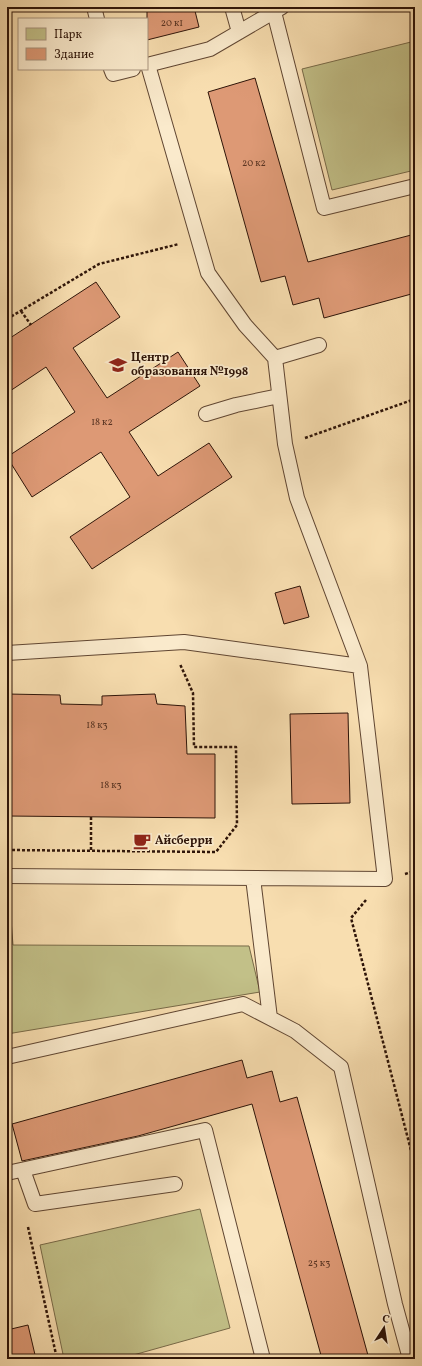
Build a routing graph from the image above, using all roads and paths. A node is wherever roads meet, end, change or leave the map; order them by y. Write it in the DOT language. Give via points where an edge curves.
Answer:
graph roads {
  1 [pos="94,7"];
  2 [pos="232,7"];
  3 [pos="278,9"];
  4 [pos="97,18"];
  5 [pos="238,32"];
  6 [pos="148,65"];
  7 [pos="148,68"];
  8 [pos="111,70"];
  9 [pos="129,70"];
  10 [pos="415,186"];
  11 [pos="179,244"];
  12 [pos="21,311"];
  13 [pos="7,319"];
  14 [pos="31,325"];
  15 [pos="319,345"];
  16 [pos="275,358"];
  17 [pos="279,396"];
  18 [pos="415,399"];
  19 [pos="206,414"];
  20 [pos="285,444"];
  21 [pos="171,643"];
  22 [pos="7,653"];
  23 [pos="360,666"];
  24 [pos="91,817"];
  25 [pos="7,850"];
  26 [pos="91,850"];
  27 [pos="7,876"];
  28 [pos="253,878"];
  29 [pos="385,879"];
  30 [pos="270,1018"];
  31 [pos="7,1057"];
  32 [pos="415,1166"];
  33 [pos="23,1170"];
  34 [pos="7,1173"];
  35 [pos="175,1184"];
  36 [pos="28,1227"];
  37 [pos="57,1359"];
  38 [pos="263,1359"];
  39 [pos="410,1359"];
  1 -- 4 [label="lane"];
  2 -- 5 [label="lane"];
  3 -- 5 [label="lane"];
  3 -- 10 [label="lane" via="324,208"];
  5 -- 6 [label="lane" via="210,49"];
  7 -- 16 [label="lane" via="208,273 245,324"];
  8 -- 9 [label="lane" via="113,74"];
  11 -- 12 [label="path" via="99,264"];
  12 -- 13 [label="path"];
  12 -- 14 [label="path"];
  15 -- 16 [label="lane"];
  16 -- 17 [label="lane"];
  17 -- 19 [label="lane"];
  17 -- 20 [label="lane"];
  18 -- 20 [label="path"];
  20 -- 23 [label="lane" via="297,498"];
  21 -- 22 [label="lane"];
  21 -- 23 [label="lane" via="184,642"];
  21 -- 26 [label="path" via="193,693 194,747 236,747 236,825 216,852"];
  23 -- 29 [label="lane"];
  24 -- 26 [label="path"];
  25 -- 26 [label="path"];
  27 -- 28 [label="lane"];
  28 -- 29 [label="lane"];
  28 -- 30 [label="lane"];
  29 -- 32 [label="path" via="351,918"];
  30 -- 31 [label="lane" via="243,1004"];
  30 -- 39 [label="lane" via="295,1031 341,1067"];
  33 -- 34 [label="lane"];
  33 -- 35 [label="lane" via="36,1204"];
  33 -- 38 [label="lane" via="205,1130"];
  36 -- 37 [label="path"];
}
